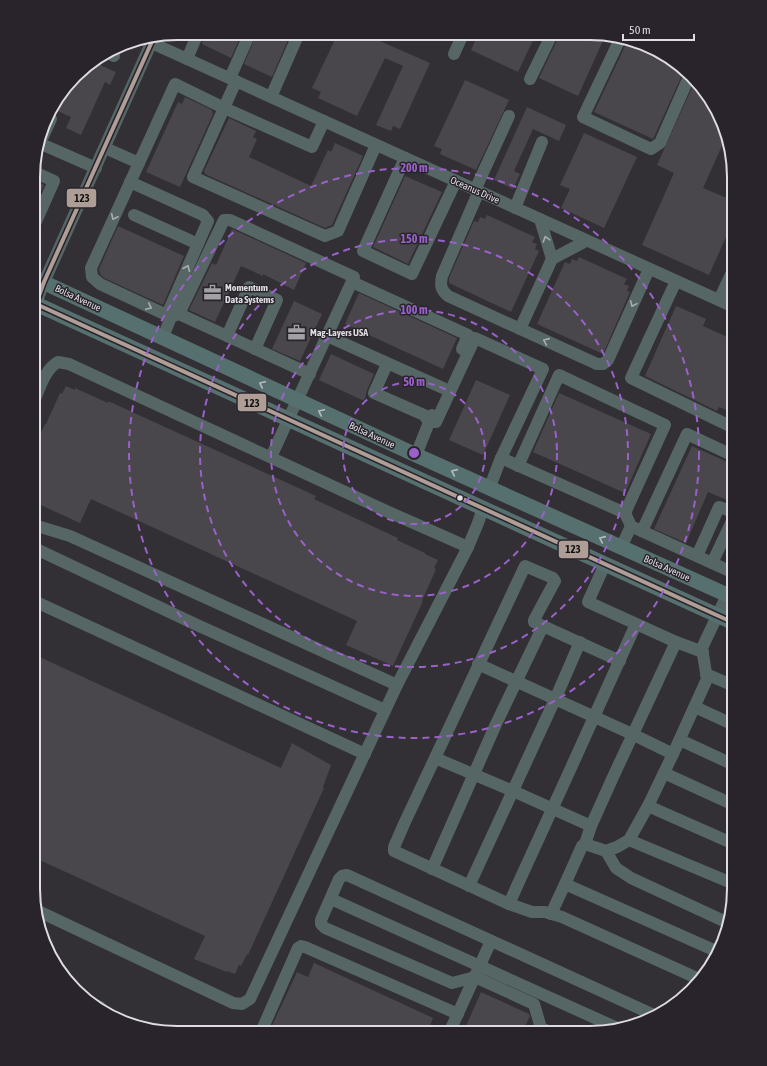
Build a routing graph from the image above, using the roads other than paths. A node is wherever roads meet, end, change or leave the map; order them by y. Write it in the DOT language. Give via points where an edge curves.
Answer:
graph roads {
  1 [pos="195,40"];
  2 [pos="247,40"];
  3 [pos="295,40"];
  4 [pos="460,40"];
  5 [pos="549,40"];
  6 [pos="156,42"];
  7 [pos="618,43"];
  8 [pos="148,44"];
  9 [pos="454,54"];
  10 [pos="187,59"];
  11 [pos="530,79"];
  12 [pos="233,80"];
  13 [pos="687,81"];
  14 [pos="271,97"];
  15 [pos="224,108"];
  16 [pos="509,116"];
  17 [pos="324,121"];
  18 [pos="542,142"];
  19 [pos="376,144"];
  20 [pos="44,145"];
  21 [pos="105,148"];
  22 [pos="405,158"];
  23 [pos="139,163"];
  24 [pos="96,168"];
  25 [pos="40,175"];
  26 [pos="456,181"];
  27 [pos="130,182"];
  28 [pos="477,191"];
  29 [pos="515,208"];
  30 [pos="40,212"];
  31 [pos="134,216"];
  32 [pos="540,219"];
  33 [pos="586,241"];
  34 [pos="198,244"];
  35 [pos="552,259"];
  36 [pos="649,269"];
  37 [pos="40,278"];
  38 [pos="40,280"];
  39 [pos="676,281"];
  40 [pos="352,282"];
  41 [pos="727,283"];
  42 [pos="719,300"];
  43 [pos="727,304"];
  44 [pos="40,307"];
  45 [pos="175,316"];
  46 [pos="520,329"];
  47 [pos="227,336"];
  48 [pos="327,336"];
  49 [pos="163,338"];
  50 [pos="255,349"];
  51 [pos="387,364"];
  52 [pos="310,374"];
  53 [pos="40,387"];
  54 [pos="443,388"];
  55 [pos="298,401"];
  56 [pos="289,419"];
  57 [pos="429,422"];
  58 [pos="727,425"];
  59 [pos="727,453"];
  60 [pos="416,455"];
  61 [pos="271,457"];
  62 [pos="501,458"];
  63 [pos="518,466"];
  64 [pos="489,488"];
  65 [pos="483,508"];
  66 [pos="727,510"];
  67 [pos="625,513"];
  68 [pos="40,527"];
  69 [pos="636,528"];
  70 [pos="727,532"];
  71 [pos="468,547"];
  72 [pos="621,548"];
  73 [pos="40,551"];
  74 [pos="697,556"];
  75 [pos="712,563"];
  76 [pos="605,564"];
  77 [pos="727,570"];
  78 [pos="727,594"];
  79 [pos="727,602"];
  80 [pos="40,603"];
  81 [pos="717,616"];
  82 [pos="727,620"];
  83 [pos="636,624"];
  84 [pos="543,626"];
  85 [pos="580,642"];
  86 [pos="676,642"];
  87 [pos="703,652"];
  88 [pos="620,661"];
  89 [pos="478,664"];
  90 [pos="706,674"];
  91 [pos="516,682"];
  92 [pos="727,683"];
  93 [pos="397,685"];
  94 [pos="556,699"];
  95 [pos="695,707"];
  96 [pos="385,710"];
  97 [pos="594,718"];
  98 [pos="727,722"];
  99 [pos="632,734"];
  100 [pos="680,740"];
  101 [pos="365,754"];
  102 [pos="673,754"];
  103 [pos="435,758"];
  104 [pos="727,762"];
  105 [pos="664,773"];
  106 [pos="475,775"];
  107 [pos="513,791"];
  108 [pos="727,802"];
  109 [pos="648,806"];
  110 [pos="552,809"];
  111 [pos="591,826"];
  112 [pos="629,840"];
  113 [pos="727,841"];
  114 [pos="586,844"];
  115 [pos="606,851"];
  116 [pos="432,869"];
  117 [pos="727,881"];
  118 [pos="565,884"];
  119 [pos="469,886"];
  120 [pos="331,899"];
  121 [pos="509,904"];
  122 [pos="43,913"];
  123 [pos="551,914"];
  124 [pos="723,921"];
  125 [pos="491,941"];
  126 [pos="713,950"];
  127 [pos="480,966"];
  128 [pos="475,977"];
  129 [pos="694,977"];
  130 [pos="649,1013"];
  131 [pos="458,1014"];
  132 [pos="610,1025"];
  133 [pos="264,1026"];
  134 [pos="452,1026"];
  135 [pos="540,1026"];
  1 -- 10 [label="street"];
  2 -- 12 [label="street"];
  3 -- 14 [label="street"];
  4 -- 9 [label="street"];
  5 -- 11 [label="street"];
  6 -- 10 [label="street, Oceanus Drive"];
  7 -- 13 [label="street" via="583,117 651,149 660,143"];
  8 -- 21 [label="street"];
  10 -- 12 [label="street, Oceanus Drive"];
  12 -- 14 [label="street, Oceanus Drive"];
  12 -- 15 [label="street"];
  14 -- 17 [label="street, Oceanus Drive"];
  15 -- 17 [label="street" via="312,148"];
  15 -- 19 [label="street" via="193,176 325,236 338,231"];
  15 -- 23 [label="street" via="175,84"];
  16 -- 28 [label="street"];
  17 -- 19 [label="street, Oceanus Drive"];
  18 -- 29 [label="street"];
  19 -- 22 [label="street, Oceanus Drive"];
  20 -- 24 [label="street"];
  21 -- 23 [label="street"];
  21 -- 24 [label="street"];
  22 -- 26 [label="street, Oceanus Drive"];
  22 -- 26 [label="street" via="363,252 412,274"];
  23 -- 27 [label="street"];
  24 -- 37 [label="street"];
  25 -- 30 [label="street" via="54,181"];
  26 -- 28 [label="street, Oceanus Drive"];
  27 -- 34 [label="street" via="203,215 208,221"];
  27 -- 45 [label="street, one-way" via="90,268 92,277 100,284"];
  28 -- 29 [label="street, Oceanus Drive"];
  28 -- 46 [label="street" via="440,284 448,296"];
  29 -- 32 [label="street, Oceanus Drive"];
  31 -- 34 [label="street"];
  32 -- 33 [label="street, Oceanus Drive"];
  35 -- 32 [label="street, one-way"];
  33 -- 35 [label="street"];
  33 -- 36 [label="street, Oceanus Drive"];
  45 -- 34 [label="street, one-way" via="169,310"];
  35 -- 46 [label="street"];
  36 -- 39 [label="street, Oceanus Drive"];
  36 -- 46 [label="street, one-way" via="608,360 602,364"];
  38 -- 49 [label="main road, Bolsa Avenue"];
  39 -- 42 [label="street, Oceanus Drive"];
  39 -- 58 [label="street" via="630,378"];
  40 -- 45 [label="street" via="354,277 230,220 224,220"];
  40 -- 48 [label="street"];
  40 -- 54 [label="street" via="468,335"];
  41 -- 42 [label="street"];
  42 -- 43 [label="street, Oceanus Drive"];
  44 -- 56 [label="main road, Bolsa Avenue"];
  45 -- 47 [label="street"];
  45 -- 49 [label="street"];
  47 -- 50 [label="street"];
  47 -- 50 [label="street" via="249,287 277,300"];
  48 -- 51 [label="street"];
  48 -- 52 [label="street"];
  55 -- 49 [label="main road, Bolsa Avenue, one-way"];
  50 -- 52 [label="street"];
  51 -- 54 [label="street"];
  51 -- 57 [label="street" via="374,393 424,415"];
  52 -- 55 [label="street"];
  53 -- 61 [label="street" via="52,365 58,362 69,364"];
  54 -- 57 [label="street"];
  55 -- 56 [label="street"];
  60 -- 55 [label="main road, Bolsa Avenue, one-way"];
  56 -- 61 [label="street"];
  56 -- 65 [label="main road, Bolsa Avenue"];
  57 -- 60 [label="street"];
  57 -- 62 [label="street" via="436,422 475,338 543,369"];
  59 -- 69 [label="street" via="687,434"];
  64 -- 60 [label="main road, Bolsa Avenue, one-way"];
  61 -- 71 [label="street"];
  62 -- 63 [label="street"];
  62 -- 64 [label="street"];
  63 -- 67 [label="street"];
  63 -- 67 [label="street" via="559,375 665,425"];
  64 -- 65 [label="main road"];
  72 -- 64 [label="main road, Bolsa Avenue, one-way"];
  65 -- 71 [label="street"];
  65 -- 76 [label="main road, Bolsa Avenue"];
  66 -- 74 [label="street" via="719,507"];
  67 -- 69 [label="street"];
  68 -- 93 [label="street" via="70,536"];
  69 -- 72 [label="street"];
  69 -- 74 [label="street"];
  70 -- 75 [label="street"];
  71 -- 93 [label="street"];
  72 -- 78 [label="main road, Bolsa Avenue"];
  73 -- 96 [label="street"];
  74 -- 75 [label="street"];
  75 -- 77 [label="street"];
  76 -- 81 [label="main road, Bolsa Avenue"];
  76 -- 83 [label="street" via="588,602"];
  79 -- 81 [label="street"];
  80 -- 101 [label="street"];
  81 -- 82 [label="main road, Bolsa Avenue"];
  81 -- 87 [label="street" via="702,648"];
  83 -- 86 [label="street"];
  83 -- 88 [label="street"];
  84 -- 85 [label="street"];
  84 -- 89 [label="street" via="534,620 555,581 526,565"];
  84 -- 91 [label="street"];
  85 -- 88 [label="street"];
  85 -- 94 [label="street"];
  86 -- 87 [label="street"];
  86 -- 99 [label="street"];
  87 -- 90 [label="street"];
  88 -- 97 [label="street"];
  89 -- 91 [label="street"];
  89 -- 103 [label="street"];
  90 -- 92 [label="street"];
  90 -- 95 [label="street" via="707,679"];
  91 -- 94 [label="street"];
  91 -- 106 [label="street"];
  93 -- 96 [label="street"];
  94 -- 97 [label="street"];
  94 -- 107 [label="street"];
  95 -- 98 [label="street"];
  95 -- 100 [label="street"];
  96 -- 101 [label="street"];
  97 -- 99 [label="street"];
  97 -- 110 [label="street"];
  99 -- 102 [label="street"];
  99 -- 111 [label="street"];
  100 -- 102 [label="street"];
  100 -- 104 [label="street"];
  101 -- 122 [label="street" via="250,999 242,1004 233,1003"];
  102 -- 105 [label="street"];
  103 -- 106 [label="street"];
  103 -- 116 [label="street" via="393,850"];
  105 -- 108 [label="street"];
  105 -- 109 [label="street"];
  106 -- 107 [label="street"];
  106 -- 116 [label="street"];
  107 -- 110 [label="street"];
  107 -- 119 [label="street"];
  109 -- 112 [label="street"];
  109 -- 113 [label="street"];
  110 -- 111 [label="street"];
  110 -- 121 [label="street"];
  111 -- 114 [label="street"];
  112 -- 115 [label="street"];
  112 -- 117 [label="street"];
  114 -- 115 [label="street"];
  114 -- 118 [label="street" via="582,846"];
  115 -- 124 [label="street" via="616,868 631,878"];
  116 -- 119 [label="street"];
  118 -- 123 [label="street"];
  118 -- 126 [label="street"];
  119 -- 121 [label="street"];
  120 -- 125 [label="street" via="339,879 347,876"];
  120 -- 127 [label="street"];
  120 -- 128 [label="street" via="321,920 325,928 452,983"];
  121 -- 123 [label="street" via="532,912"];
  123 -- 129 [label="street"];
  125 -- 127 [label="street"];
  125 -- 130 [label="street"];
  127 -- 128 [label="street"];
  127 -- 132 [label="street"];
  128 -- 131 [label="street"];
  128 -- 135 [label="street" via="534,1004"];
  131 -- 133 [label="street" via="301,946"];
  131 -- 134 [label="street"];
}
